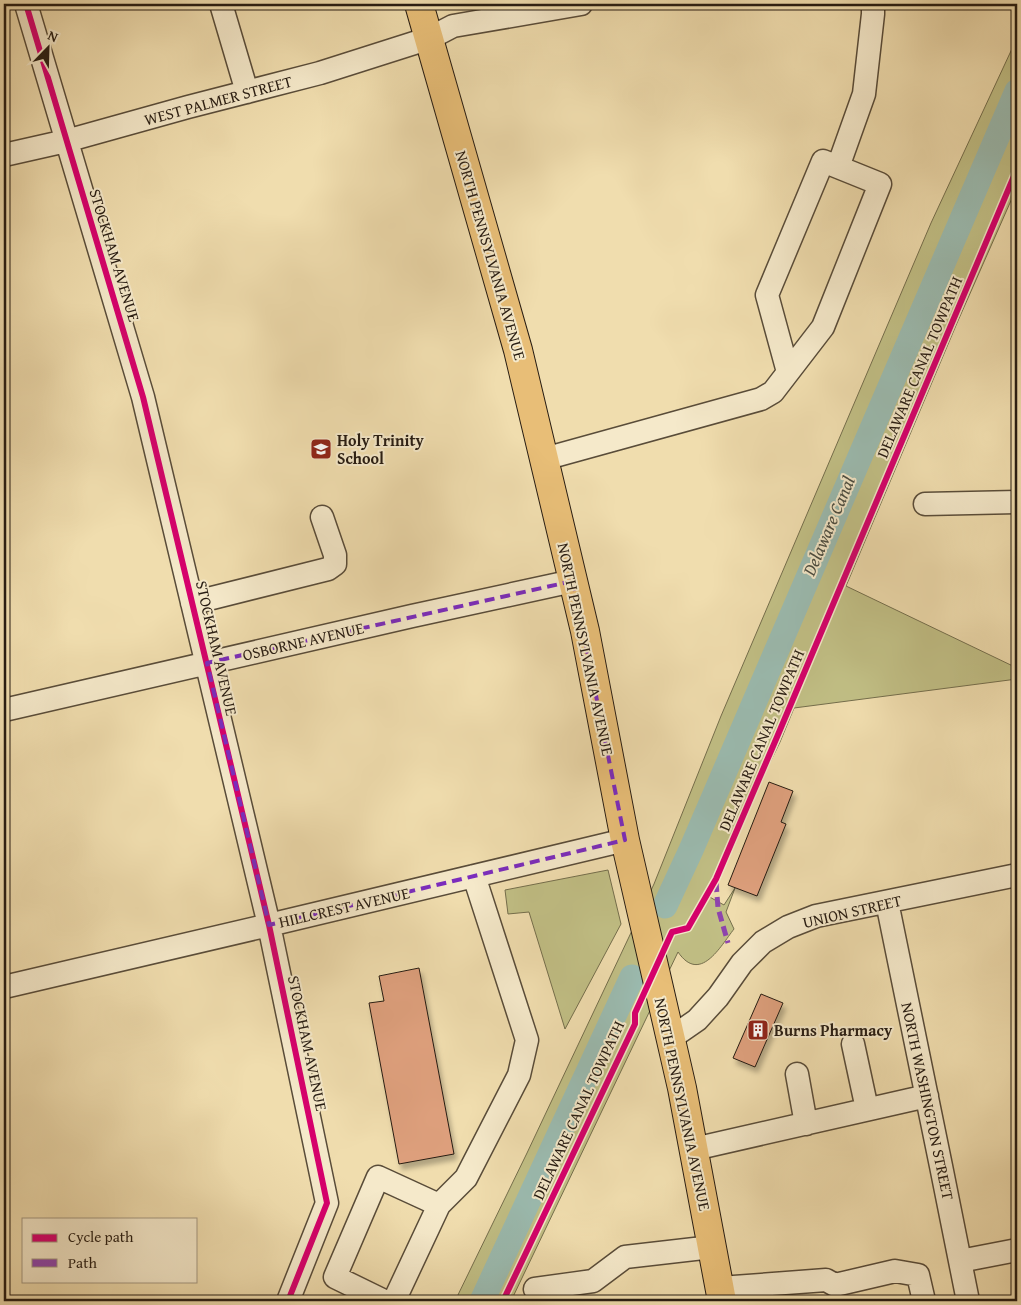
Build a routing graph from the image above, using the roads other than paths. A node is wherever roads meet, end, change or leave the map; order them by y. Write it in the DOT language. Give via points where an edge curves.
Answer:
graph roads {
  1 [pos="26,4"];
  2 [pos="221,4"];
  3 [pos="420,4"];
  4 [pos="581,4"];
  5 [pos="872,4"];
  6 [pos="430,38"];
  7 [pos="247,92"];
  8 [pos="66,141"];
  9 [pos="4,155"];
  10 [pos="838,167"];
  11 [pos="788,372"];
  12 [pos="544,459"];
  13 [pos="1017,502"];
  14 [pos="925,504"];
  15 [pos="322,517"];
  16 [pos="573,581"];
  17 [pos="192,603"];
  18 [pos="207,663"];
  19 [pos="4,710"];
  20 [pos="625,840"];
  21 [pos="1017,875"];
  22 [pos="474,876"];
  23 [pos="887,902"];
  24 [pos="269,925"];
  25 [pos="4,987"];
  26 [pos="671,1038"];
  27 [pos="853,1044"];
  28 [pos="797,1074"];
  29 [pos="927,1096"];
  30 [pos="867,1109"];
  31 [pos="806,1124"];
  32 [pos="694,1149"];
  33 [pos="439,1205"];
  34 [pos="712,1247"];
  35 [pos="1017,1250"];
  36 [pos="960,1261"];
  37 [pos="535,1289"];
  38 [pos="721,1294"];
  39 [pos="288,1301"];
  40 [pos="384,1301"];
  41 [pos="394,1301"];
  42 [pos="924,1301"];
  43 [pos="968,1301"];
  1 -- 8 [label="street, STOCKHAM AVENUE"];
  2 -- 7 [label="street"];
  3 -- 6 [label="main road, NORTH PENNSYLVANIA AVENUE"];
  4 -- 6 [label="street, WEST PALMER STREET" via="453,26"];
  5 -- 10 [label="street" via="864,94"];
  6 -- 7 [label="street, WEST PALMER STREET" via="320,74"];
  6 -- 12 [label="main road, NORTH PENNSYLVANIA AVENUE" via="518,350"];
  7 -- 8 [label="street, WEST PALMER STREET"];
  8 -- 9 [label="street, WEST PALMER STREET"];
  8 -- 17 [label="street, STOCKHAM AVENUE" via="143,397"];
  10 -- 11 [label="street" via="823,161 767,295"];
  10 -- 11 [label="street" via="880,184 823,327"];
  11 -- 12 [label="street" via="773,392 760,399"];
  12 -- 16 [label="main road, NORTH PENNSYLVANIA AVENUE"];
  13 -- 14 [label="street"];
  15 -- 17 [label="street" via="335,555 335,564 328,569"];
  16 -- 18 [label="street, OSBORNE AVENUE"];
  16 -- 20 [label="main road, NORTH PENNSYLVANIA AVENUE"];
  17 -- 18 [label="street, STOCKHAM AVENUE"];
  18 -- 19 [label="street, OSBORNE AVENUE"];
  18 -- 24 [label="street, STOCKHAM AVENUE"];
  20 -- 22 [label="street, HILLCREST AVENUE"];
  20 -- 26 [label="main road, NORTH PENNSYLVANIA AVENUE"];
  21 -- 23 [label="street, UNION STREET"];
  22 -- 24 [label="street, HILLCREST AVENUE"];
  22 -- 33 [label="street" via="527,1040 519,1074 466,1178"];
  23 -- 26 [label="street, UNION STREET" via="816,916 763,942 697,1020"];
  23 -- 29 [label="street, NORTH WASHINGTON STREET"];
  24 -- 25 [label="street, HILLCREST AVENUE"];
  24 -- 39 [label="street, STOCKHAM AVENUE" via="327,1203"];
  26 -- 32 [label="main road, NORTH PENNSYLVANIA AVENUE"];
  27 -- 30 [label="street"];
  28 -- 31 [label="street"];
  29 -- 30 [label="street"];
  29 -- 36 [label="street, NORTH WASHINGTON STREET"];
  30 -- 31 [label="street"];
  31 -- 32 [label="street"];
  32 -- 34 [label="main road, NORTH PENNSYLVANIA AVENUE"];
  33 -- 40 [label="street" via="378,1177 334,1277"];
  33 -- 41 [label="street"];
  34 -- 37 [label="street" via="625,1257 593,1281"];
  34 -- 38 [label="main road, NORTH PENNSYLVANIA AVENUE"];
  35 -- 36 [label="street"];
  36 -- 43 [label="street, NORTH WASHINGTON STREET"];
  38 -- 42 [label="street" via="826,1280 835,1285 895,1271 918,1275"];
}
